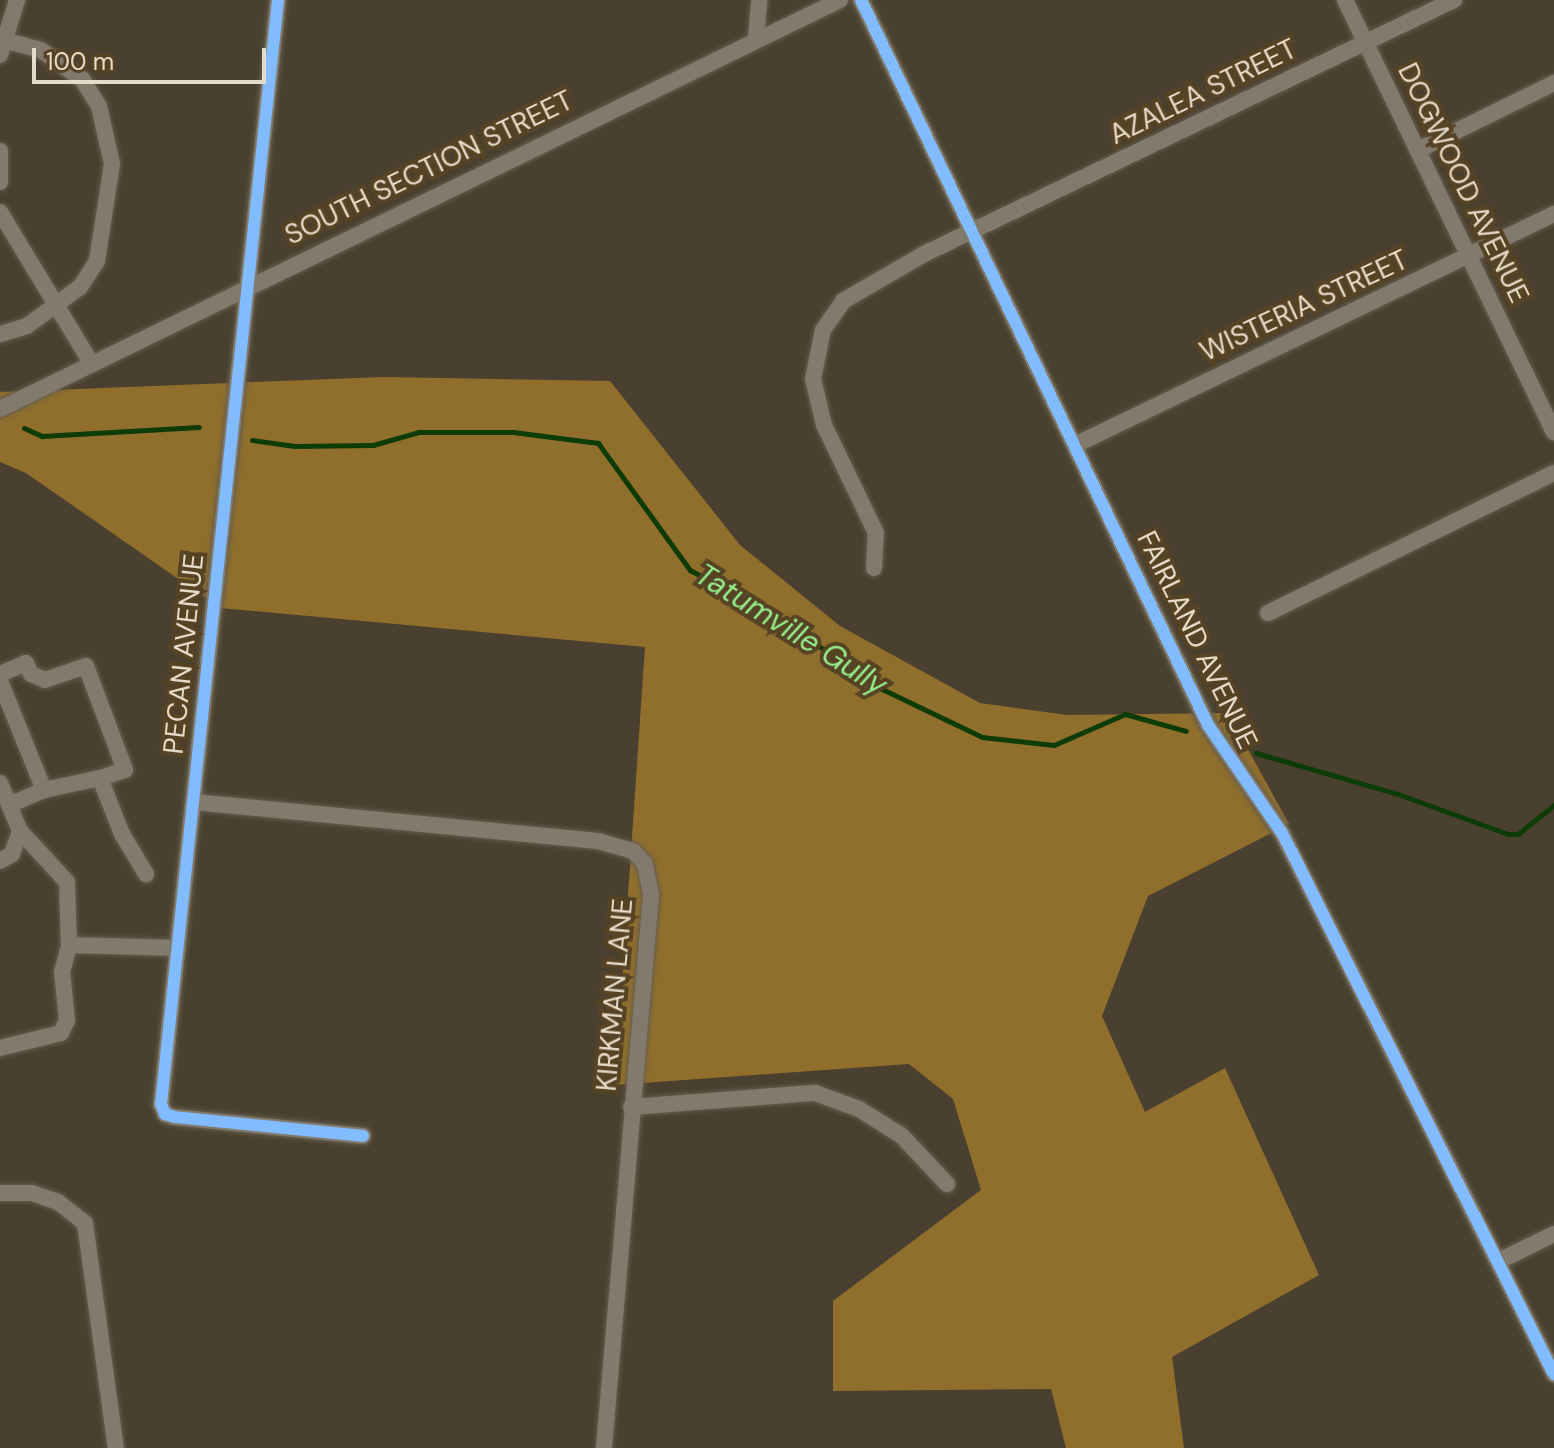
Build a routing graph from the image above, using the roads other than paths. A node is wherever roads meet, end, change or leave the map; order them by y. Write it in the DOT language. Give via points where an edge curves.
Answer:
graph roads {
  1 [pos="17,0"];
  2 [pos="278,0"];
  3 [pos="759,0"];
  4 [pos="840,0"];
  5 [pos="861,0"];
  6 [pos="1345,0"];
  7 [pos="1454,0"];
  8 [pos="756,38"];
  9 [pos="1366,43"];
  10 [pos="2,45"];
  11 [pos="1554,83"];
  12 [pos="1418,150"];
  13 [pos="0,151"];
  14 [pos="0,182"];
  15 [pos="0,212"];
  16 [pos="1554,214"];
  17 [pos="975,230"];
  18 [pos="1470,255"];
  19 [pos="247,285"];
  20 [pos="57,306"];
  21 [pos="0,334"];
  22 [pos="91,363"];
  23 [pos="0,409"];
  24 [pos="1554,432"];
  25 [pos="1075,445"];
  26 [pos="1554,473"];
  27 [pos="874,568"];
  28 [pos="1268,613"];
  29 [pos="0,674"];
  30 [pos="0,681"];
  31 [pos="100,778"];
  32 [pos="0,783"];
  33 [pos="44,790"];
  34 [pos="194,802"];
  35 [pos="9,805"];
  36 [pos="20,831"];
  37 [pos="0,861"];
  38 [pos="146,874"];
  39 [pos="69,945"];
  40 [pos="178,948"];
  41 [pos="0,1048"];
  42 [pos="631,1107"];
  43 [pos="363,1136"];
  44 [pos="947,1184"];
  45 [pos="0,1193"];
  46 [pos="1554,1234"];
  47 [pos="1499,1261"];
  48 [pos="1554,1374"];
  49 [pos="116,1448"];
  50 [pos="604,1448"];
  1 -- 10 [label="street"];
  2 -- 19 [label="street, PECAN AVENUE"];
  3 -- 8 [label="street"];
  4 -- 8 [label="street, SOUTH SECTION STREET"];
  5 -- 17 [label="street, FAIRLAND AVENUE"];
  6 -- 9 [label="street, DOGWOOD AVENUE"];
  7 -- 9 [label="street, AZALEA STREET"];
  8 -- 19 [label="street, SOUTH SECTION STREET"];
  9 -- 12 [label="street, DOGWOOD AVENUE"];
  9 -- 17 [label="street, AZALEA STREET"];
  10 -- 20 [label="street" via="49,54 82,79 99,106 110,146 110,196 97,261 80,287"];
  11 -- 12 [label="street"];
  12 -- 18 [label="street, DOGWOOD AVENUE"];
  13 -- 14 [label="street"];
  15 -- 20 [label="street"];
  16 -- 18 [label="street, WISTERIA STREET"];
  17 -- 25 [label="street, FAIRLAND AVENUE"];
  17 -- 27 [label="street, AZALEA STREET" via="858,289 832,314 817,347 816,399 876,533"];
  18 -- 24 [label="street, DOGWOOD AVENUE"];
  18 -- 25 [label="street, WISTERIA STREET"];
  19 -- 22 [label="street, SOUTH SECTION STREET"];
  19 -- 34 [label="street, PECAN AVENUE"];
  20 -- 21 [label="street" via="27,326"];
  20 -- 22 [label="street"];
  22 -- 23 [label="street, SOUTH SECTION STREET"];
  25 -- 47 [label="street, FAIRLAND AVENUE" via="1208,725 1282,833"];
  26 -- 28 [label="street"];
  29 -- 31 [label="street" via="26,663 31,674 45,680 86,666 125,770"];
  30 -- 33 [label="street"];
  31 -- 33 [label="street"];
  31 -- 38 [label="street" via="122,834"];
  32 -- 35 [label="street"];
  33 -- 35 [label="street"];
  34 -- 40 [label="street, PECAN AVENUE"];
  34 -- 42 [label="street, KIRKMAN LANE" via="598,841 633,851 649,873 651,895"];
  35 -- 36 [label="street"];
  36 -- 37 [label="street" via="12,854"];
  36 -- 39 [label="street" via="67,882"];
  39 -- 40 [label="street"];
  39 -- 41 [label="street" via="62,972 67,1020 61,1033"];
  40 -- 43 [label="street, PECAN AVENUE" via="161,1104 165,1114"];
  42 -- 44 [label="street" via="815,1093 859,1109 902,1136"];
  42 -- 50 [label="street, KIRKMAN LANE"];
  45 -- 49 [label="street" via="32,1193 58,1202 85,1223"];
  46 -- 47 [label="street"];
  47 -- 48 [label="street, FAIRLAND AVENUE"];
}
